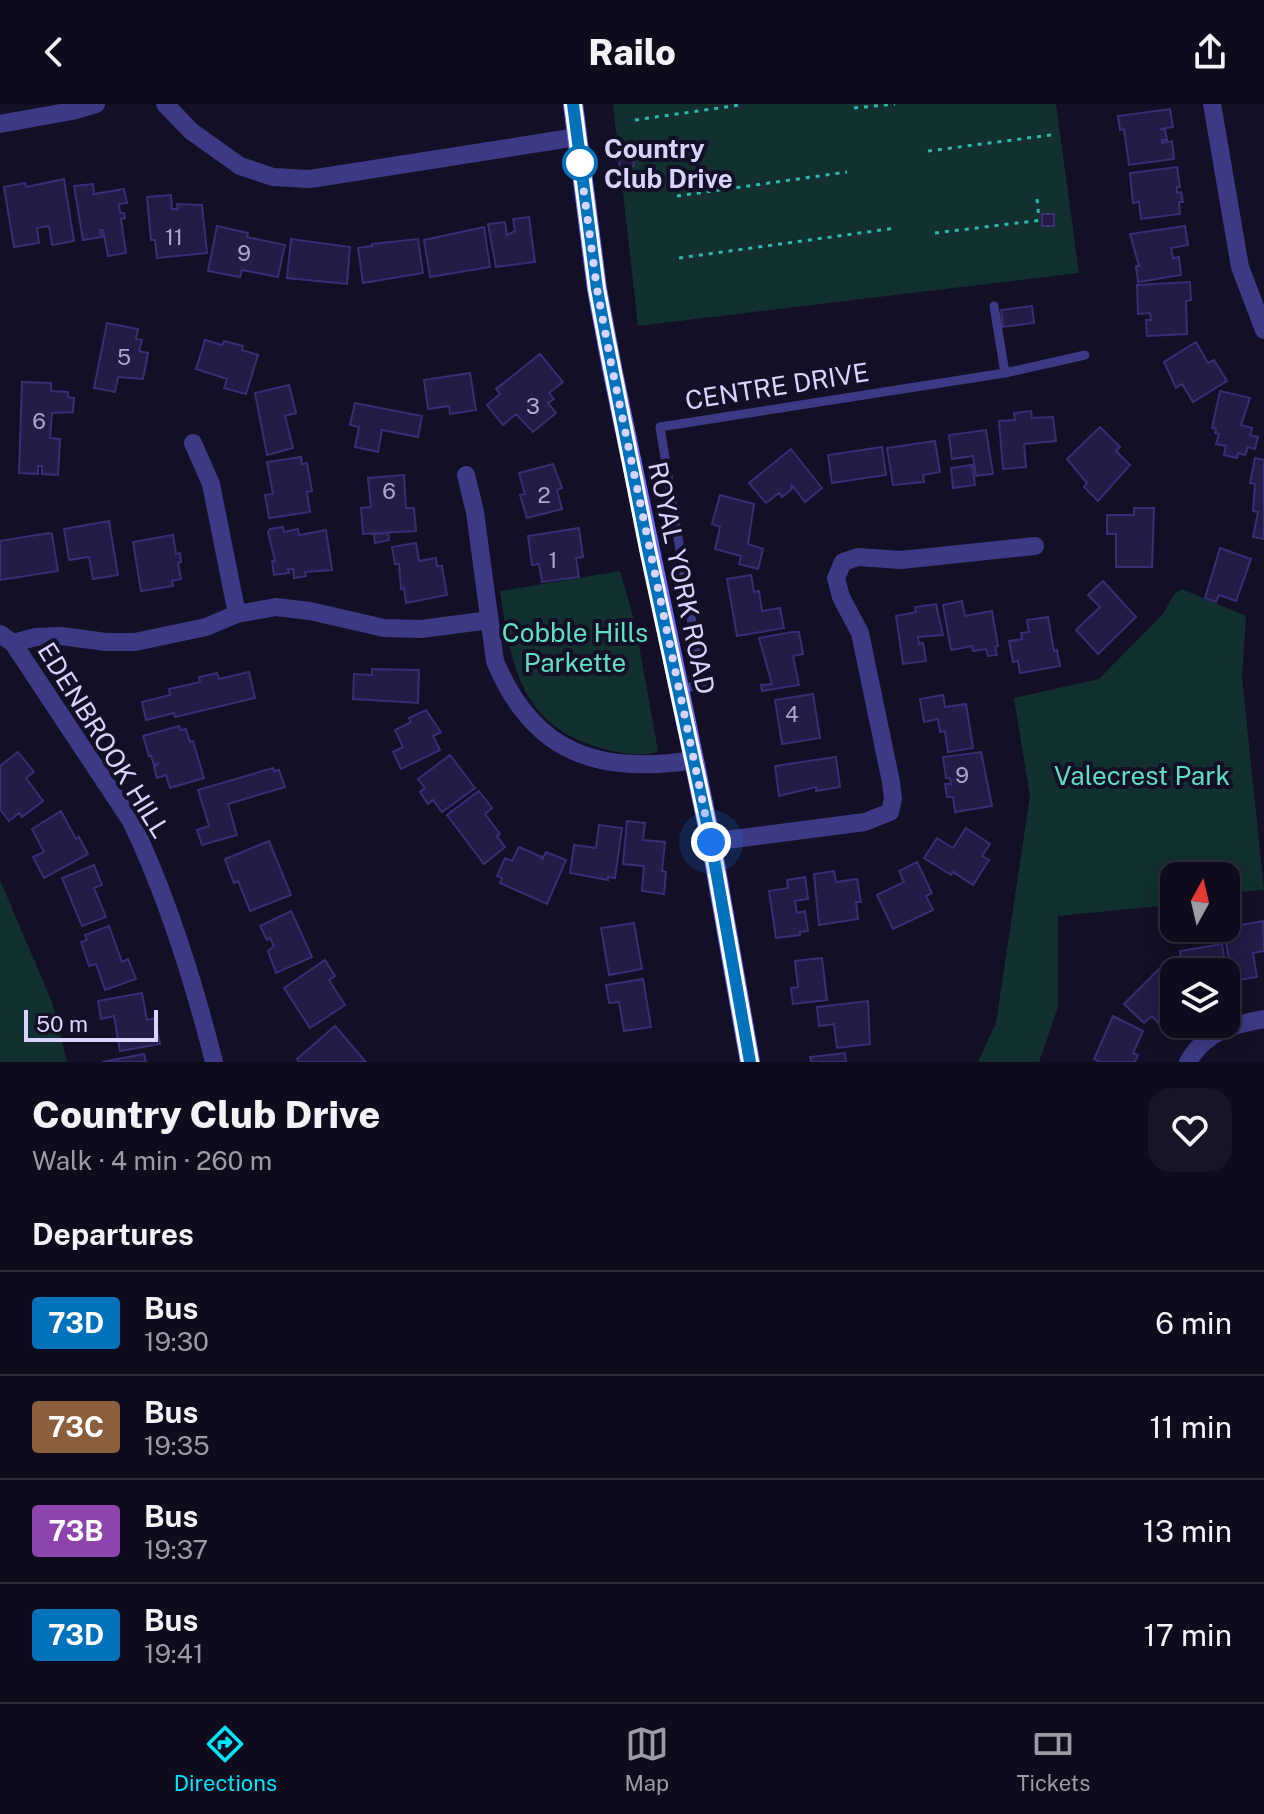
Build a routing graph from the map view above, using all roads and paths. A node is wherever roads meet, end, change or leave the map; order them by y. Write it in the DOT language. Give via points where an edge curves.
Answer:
graph roads {
  1 [pos="96,104"];
  2 [pos="165,104"];
  3 [pos="573,104"];
  4 [pos="895,104"];
  5 [pos="1212,104"];
  6 [pos="740,105"];
  7 [pos="854,108"];
  8 [pos="635,120"];
  9 [pos="0,124"];
  10 [pos="1051,135"];
  11 [pos="577,137"];
  12 [pos="928,151"];
  13 [pos="847,172"];
  14 [pos="677,196"];
  15 [pos="1037,199"];
  16 [pos="896,228"];
  17 [pos="935,233"];
  18 [pos="679,258"];
  19 [pos="994,306"];
  20 [pos="1264,330"];
  21 [pos="1085,355"];
  22 [pos="1005,373"];
  23 [pos="193,443"];
  24 [pos="466,475"];
  25 [pos="1035,546"];
  26 [pos="237,614"];
  27 [pos="490,620"];
  28 [pos="6,638"];
  29 [pos="679,689"];
  30 [pos="694,760"];
  31 [pos="711,842"];
  32 [pos="1264,1019"];
  33 [pos="214,1062"];
  34 [pos="750,1062"];
  35 [pos="1188,1062"];
  1 -- 9 [label="street"];
  2 -- 11 [label="street" via="213,148 240,166 273,177 310,179"];
  3 -- 11 [label="main road, ROYAL YORK ROAD"];
  4 -- 7 [label="path"];
  5 -- 20 [label="street" via="1240,267"];
  6 -- 8 [label="path"];
  10 -- 12 [label="path"];
  11 -- 29 [label="main road, ROYAL YORK ROAD" via="609,355"];
  13 -- 14 [label="path"];
  15 -- 17 [label="path" via="1040,220"];
  16 -- 18 [label="path"];
  19 -- 22 [label="lane"];
  21 -- 22 [label="lane, CENTRE DRIVE"];
  22 -- 29 [label="lane, CENTRE DRIVE" via="660,427 702,685"];
  23 -- 26 [label="street" via="211,484"];
  24 -- 27 [label="street"];
  25 -- 31 [label="street" via="843,562 836,578 860,633 891,782 890,812 865,822"];
  26 -- 27 [label="street" via="276,607 408,629"];
  26 -- 28 [label="street" via="206,627 135,642"];
  27 -- 30 [label="street" via="495,661 504,682 550,739 608,763 660,766"];
  28 -- 33 [label="street, EDENBROOK HILL" via="131,821 191,971"];
  29 -- 30 [label="main road, ROYAL YORK ROAD"];
  30 -- 31 [label="main road, ROYAL YORK ROAD"];
  31 -- 34 [label="main road, ROYAL YORK ROAD"];
  32 -- 35 [label="street" via="1209,1036"];
}
